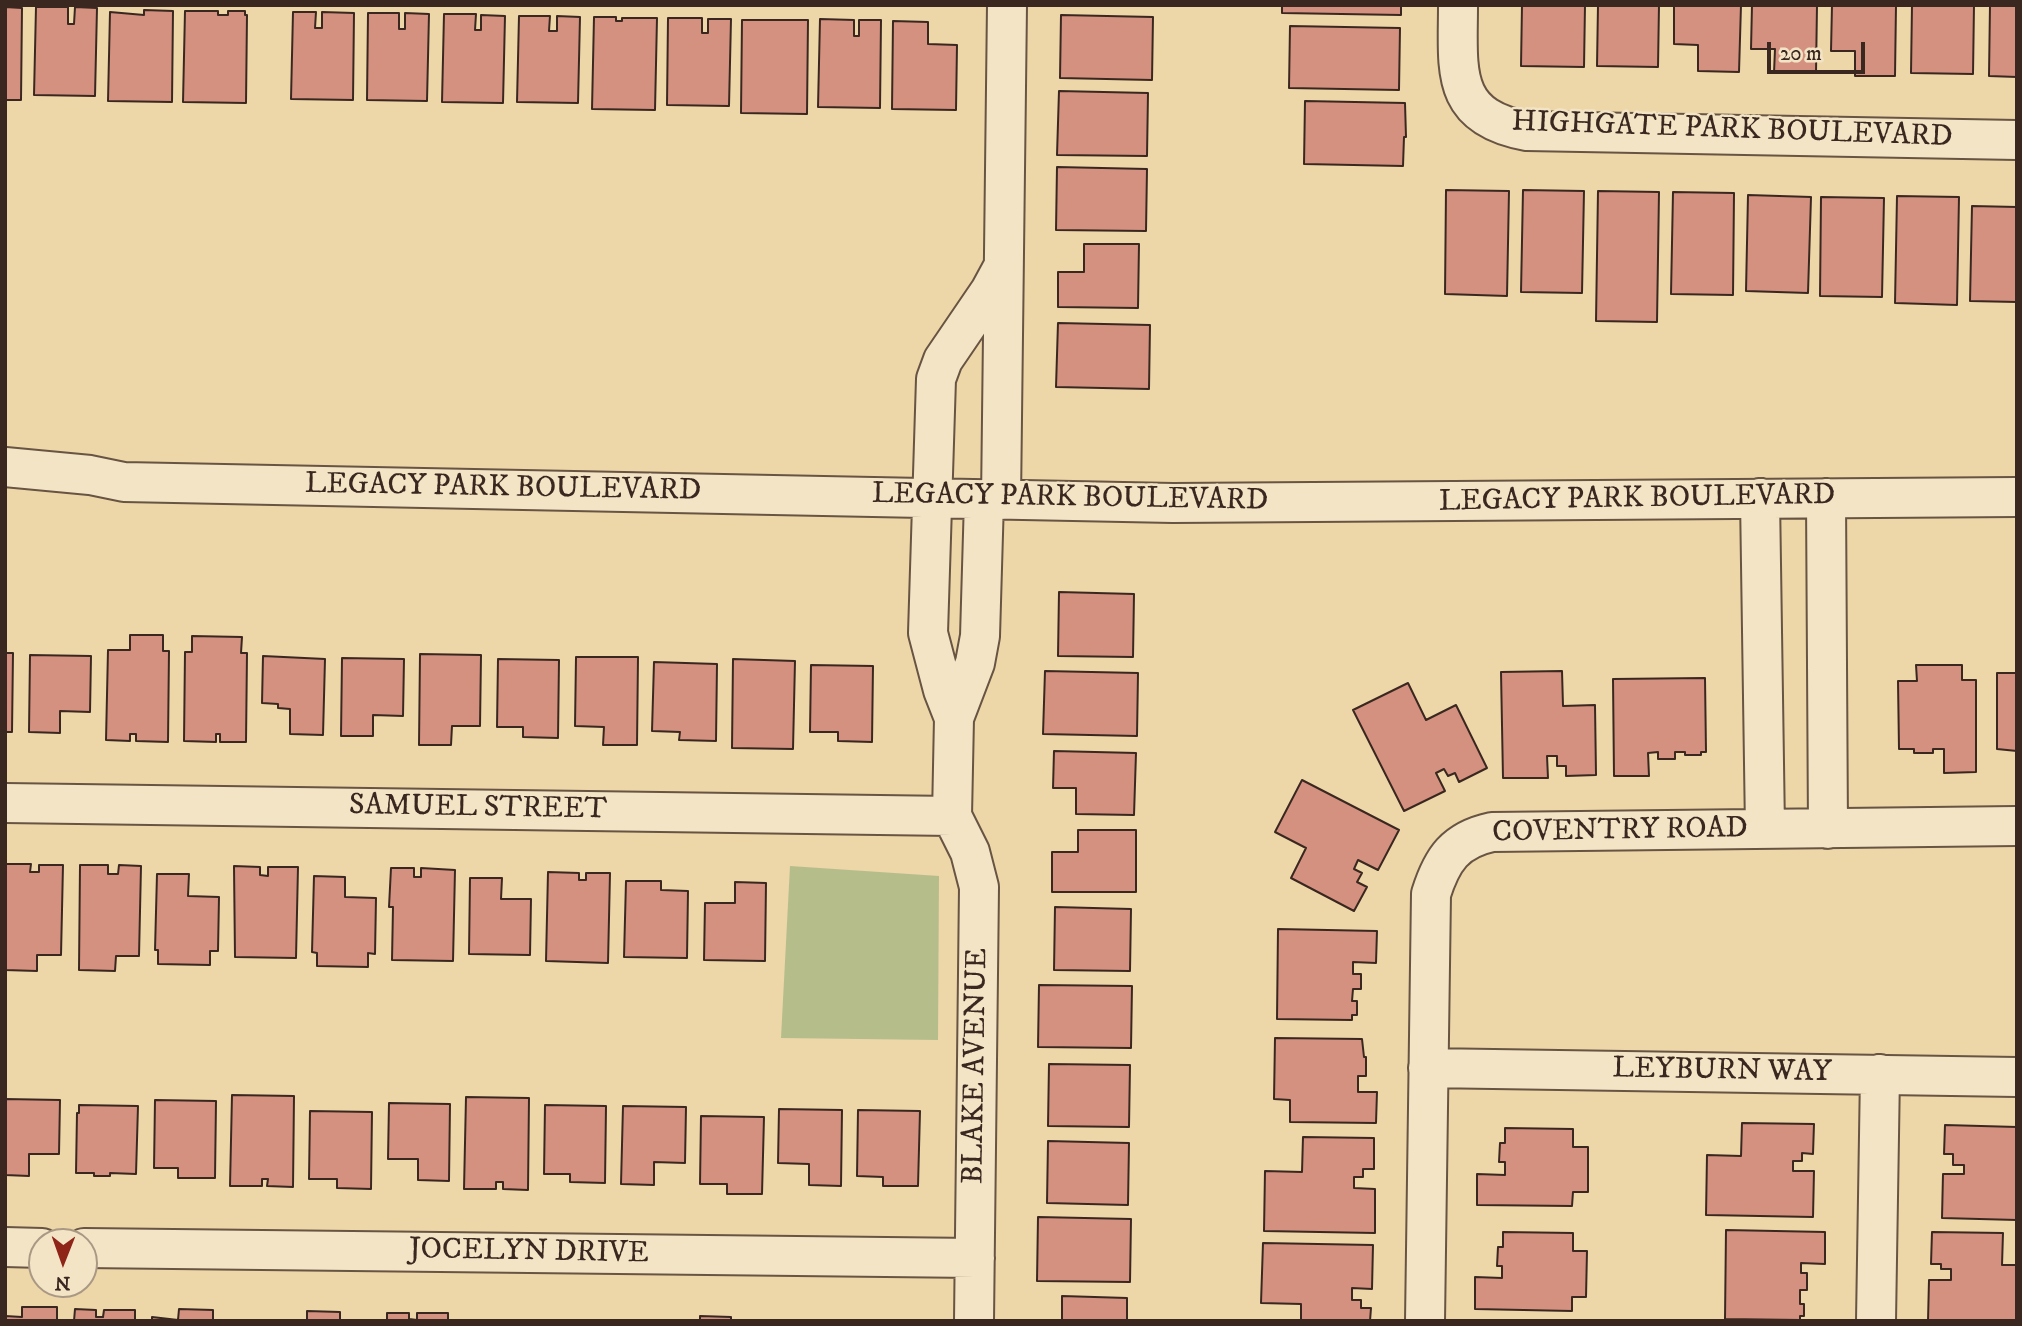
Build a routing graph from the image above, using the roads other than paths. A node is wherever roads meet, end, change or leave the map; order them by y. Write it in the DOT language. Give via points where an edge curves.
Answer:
graph roads {
  1 [pos="1007,5"];
  2 [pos="1458,5"];
  3 [pos="2017,140"];
  4 [pos="1004,265"];
  5 [pos="5,467"];
  6 [pos="124,482"];
  7 [pos="5,492"];
  8 [pos="2017,496"];
  9 [pos="931,498"];
  10 [pos="1760,498"];
  11 [pos="1826,498"];
  12 [pos="992,500"];
  13 [pos="954,718"];
  14 [pos="5,803"];
  15 [pos="951,816"];
  16 [pos="2017,826"];
  17 [pos="1765,829"];
  18 [pos="1828,829"];
  19 [pos="1428,1068"];
  20 [pos="1880,1074"];
  21 [pos="2017,1077"];
  22 [pos="5,1247"];
  23 [pos="28,1248"];
  24 [pos="98,1248"];
  25 [pos="975,1258"];
  26 [pos="974,1321"];
  27 [pos="1425,1321"];
  28 [pos="1876,1321"];
  1 -- 4 [label="street"];
  2 -- 3 [label="street, HIGHGATE PARK BOULEVARD" via="1458,69 1468,97 1482,116 1502,127"];
  4 -- 9 [label="street" via="943,360 936,379"];
  4 -- 12 [label="street"];
  5 -- 6 [label="street, LEGACY PARK BOULEVARD"];
  6 -- 7 [label="street, LEGACY PARK BOULEVARD" via="88,490"];
  6 -- 9 [label="street, LEGACY PARK BOULEVARD"];
  8 -- 11 [label="street, LEGACY PARK BOULEVARD"];
  9 -- 12 [label="street, LEGACY PARK BOULEVARD"];
  9 -- 13 [label="street" via="928,633"];
  10 -- 11 [label="street, LEGACY PARK BOULEVARD"];
  10 -- 12 [label="street, LEGACY PARK BOULEVARD" via="1256,503"];
  10 -- 17 [label="street"];
  11 -- 18 [label="street"];
  12 -- 13 [label="street" via="980,636"];
  13 -- 15 [label="street"];
  14 -- 15 [label="street, SAMUEL STREET"];
  15 -- 25 [label="street, BLAKE AVENUE" via="970,852 979,887"];
  16 -- 18 [label="street, COVENTRY ROAD"];
  17 -- 18 [label="street, COVENTRY ROAD"];
  17 -- 19 [label="street, COVENTRY ROAD" via="1492,832 1463,842 1443,863 1431,894"];
  19 -- 20 [label="street, LEYBURN WAY"];
  19 -- 27 [label="street, COVENTRY ROAD"];
  20 -- 21 [label="street, LEYBURN WAY"];
  20 -- 28 [label="street"];
  22 -- 23 [label="street"];
  24 -- 25 [label="street, JOCELYN DRIVE"];
  25 -- 26 [label="street, BLAKE AVENUE"];
}
